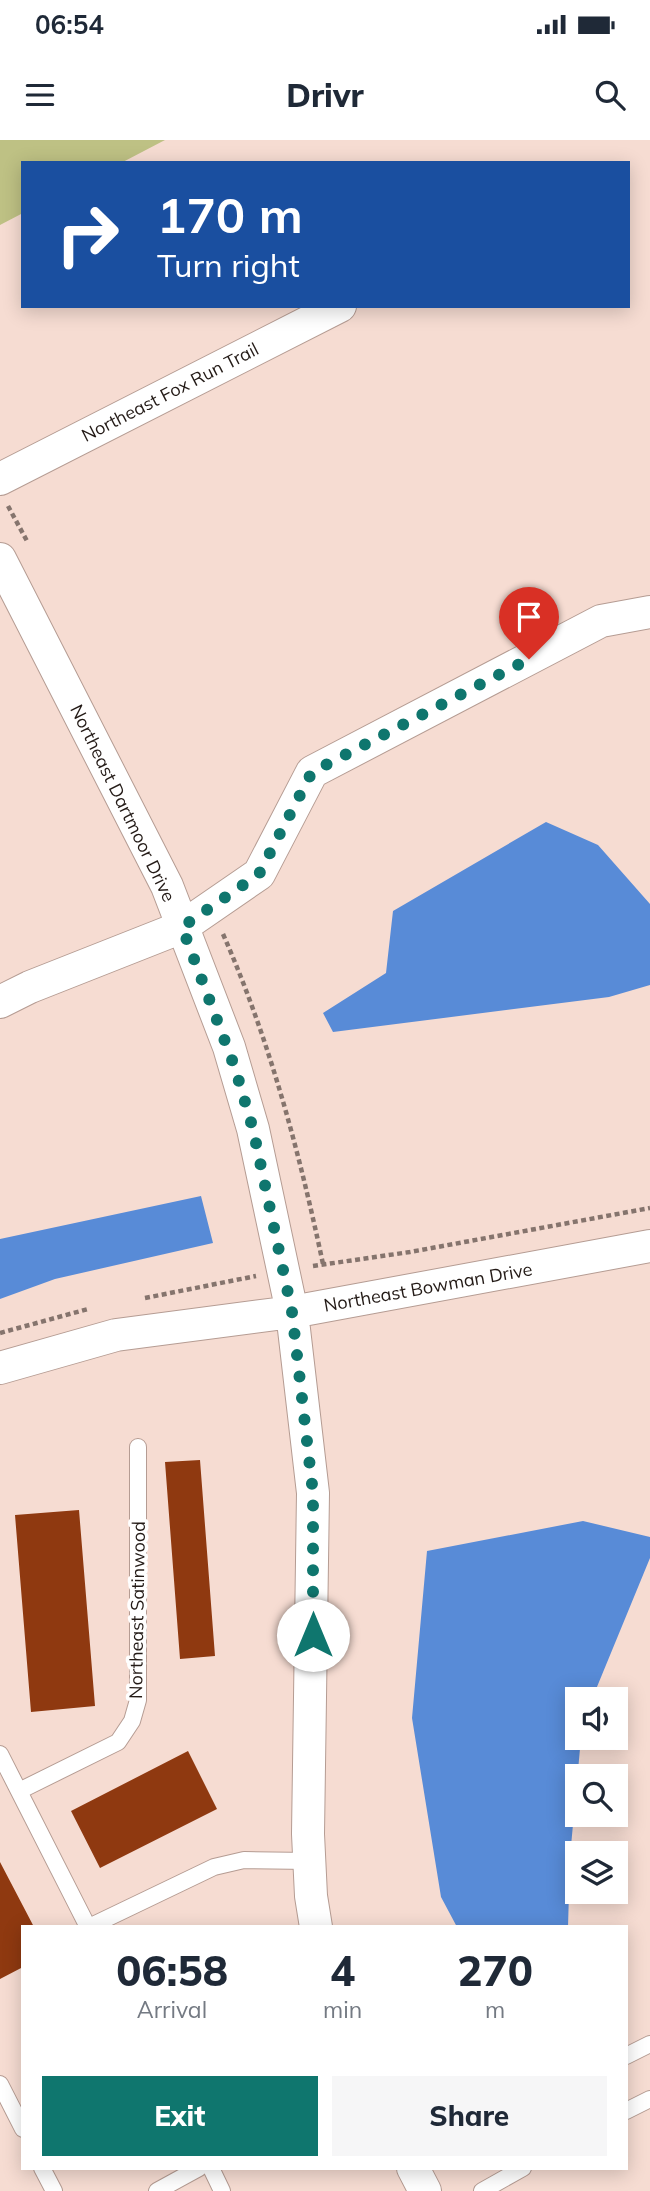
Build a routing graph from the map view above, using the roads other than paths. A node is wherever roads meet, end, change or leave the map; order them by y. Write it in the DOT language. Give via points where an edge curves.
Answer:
graph roads {
  1 [pos="336,308"];
  2 [pos="0,479"];
  3 [pos="0,559"];
  4 [pos="650,612"];
  5 [pos="182,927"];
  6 [pos="0,1002"];
  7 [pos="650,1247"];
  8 [pos="292,1312"];
  9 [pos="0,1368"];
  10 [pos="138,1447"];
  11 [pos="0,1754"];
  12 [pos="19,1791"];
  13 [pos="309,1861"];
  14 [pos="88,1925"];
  15 [pos="93,1925"];
  16 [pos="316,1925"];
  17 [pos="650,2045"];
  18 [pos="628,2055"];
  19 [pos="0,2084"];
  20 [pos="650,2099"];
  21 [pos="628,2110"];
  22 [pos="21,2125"];
  23 [pos="43,2170"];
  24 [pos="195,2170"];
  25 [pos="212,2170"];
  26 [pos="414,2170"];
  27 [pos="519,2170"];
  28 [pos="54,2191"];
  29 [pos="157,2191"];
  30 [pos="222,2191"];
  31 [pos="425,2191"];
  32 [pos="482,2191"];
  1 -- 2 [label="street, Northeast Fox Run Trail"];
  3 -- 5 [label="street, Northeast Dartmoor Drive" via="167,886"];
  4 -- 5 [label="street" via="601,621 312,772 259,874"];
  5 -- 6 [label="street"];
  5 -- 8 [label="street, Northeast Dartmoor Drive" via="233,1059 253,1129"];
  7 -- 8 [label="street, Northeast Bowman Drive"];
  8 -- 9 [label="street, Northeast Bowman Drive" via="116,1335"];
  8 -- 13 [label="street, Northeast Dartmoor Drive" via="313,1493"];
  10 -- 12 [label="lane, Northeast Satinwood" via="138,1700 132,1721 118,1742"];
  11 -- 12 [label="lane"];
  12 -- 14 [label="lane"];
  13 -- 15 [label="lane" via="244,1860 214,1867"];
  13 -- 16 [label="street, Northeast Dartmoor Drive"];
  17 -- 18 [label="lane"];
  19 -- 22 [label="lane"];
  20 -- 21 [label="lane"];
  23 -- 28 [label="lane"];
  24 -- 29 [label="lane"];
  25 -- 30 [label="lane"];
  26 -- 31 [label="street"];
  27 -- 32 [label="lane"];
}
